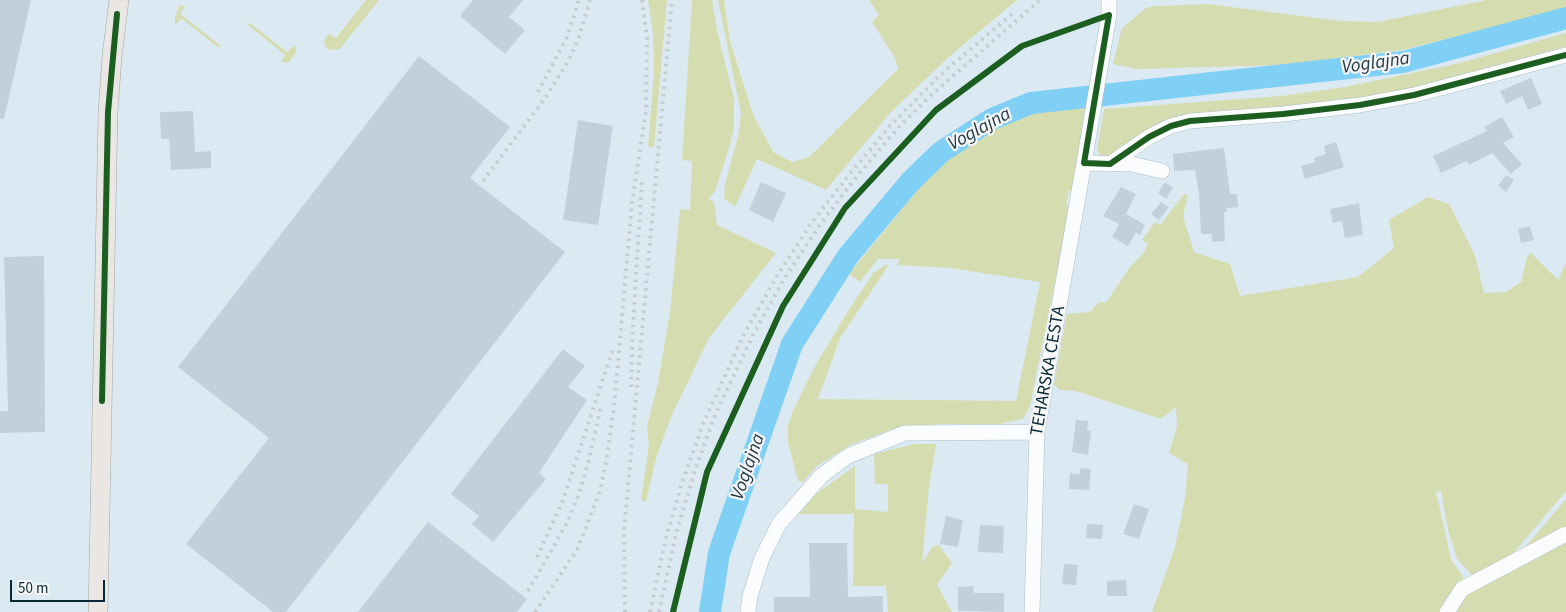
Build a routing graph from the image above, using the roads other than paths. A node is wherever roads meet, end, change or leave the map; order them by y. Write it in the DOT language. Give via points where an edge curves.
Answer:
graph roads {
  1 [pos="119,0"];
  2 [pos="1109,0"];
  3 [pos="1566,55"];
  4 [pos="1084,163"];
  5 [pos="1110,164"];
  6 [pos="1162,171"];
  7 [pos="1037,432"];
  8 [pos="1566,534"];
  9 [pos="98,612"];
  10 [pos="748,612"];
  11 [pos="1032,612"];
  12 [pos="1447,612"];
  1 -- 9 [label="main road" via="108,112"];
  2 -- 4 [label="street, TEHARSKA CESTA"];
  3 -- 5 [label="street" via="1422,93 1360,105 1190,121 1149,137"];
  4 -- 5 [label="street"];
  4 -- 7 [label="street, TEHARSKA CESTA"];
  5 -- 6 [label="street" via="1131,164"];
  7 -- 10 [label="street" via="905,432 848,456 822,476 779,524 762,558"];
  7 -- 11 [label="street, TEHARSKA CESTA"];
  8 -- 12 [label="street" via="1462,589"];
}
